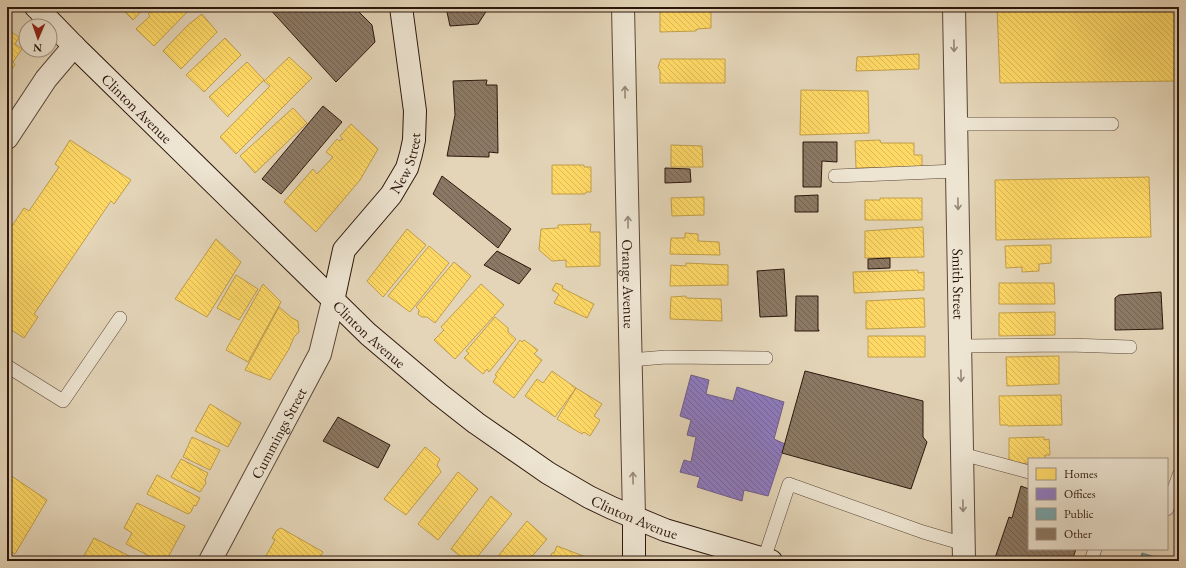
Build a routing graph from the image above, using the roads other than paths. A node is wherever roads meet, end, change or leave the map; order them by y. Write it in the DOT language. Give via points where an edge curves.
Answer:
graph roads {
  1 [pos="36,7"];
  2 [pos="401,7"];
  3 [pos="623,7"];
  4 [pos="954,7"];
  5 [pos="74,46"];
  6 [pos="956,124"];
  7 [pos="1112,124"];
  8 [pos="7,138"];
  9 [pos="957,171"];
  10 [pos="835,176"];
  11 [pos="333,300"];
  12 [pos="120,318"];
  13 [pos="960,346"];
  14 [pos="1130,347"];
  15 [pos="766,358"];
  16 [pos="630,360"];
  17 [pos="7,366"];
  18 [pos="962,454"];
  19 [pos="1028,472"];
  20 [pos="1179,475"];
  21 [pos="1168,507"];
  22 [pos="634,517"];
  23 [pos="1094,550"];
  24 [pos="964,552"];
  25 [pos="758,559"];
  26 [pos="210,561"];
  27 [pos="634,561"];
  28 [pos="1091,561"];
  1 -- 5 [label="street, Clinton Avenue"];
  2 -- 11 [label="street, New Street" via="414,111 412,154 391,195 344,250"];
  16 -- 3 [label="street, Orange Avenue, one-way"];
  4 -- 6 [label="street, Smith Street, one-way"];
  5 -- 8 [label="street" via="46,79"];
  5 -- 11 [label="street, Clinton Avenue"];
  6 -- 7 [label="lane"];
  6 -- 9 [label="street, Smith Street"];
  9 -- 10 [label="lane"];
  9 -- 13 [label="street, Smith Street, one-way"];
  11 -- 22 [label="street, Clinton Avenue" via="368,334 476,423 566,484"];
  11 -- 26 [label="street, Cummings Street" via="320,354"];
  12 -- 17 [label="lane" via="63,401"];
  13 -- 14 [label="lane"];
  13 -- 18 [label="street, Smith Street, one-way"];
  15 -- 16 [label="lane" via="666,357"];
  22 -- 16 [label="street, Orange Avenue, one-way"];
  18 -- 19 [label="lane"];
  18 -- 24 [label="street, Smith Street, one-way"];
  20 -- 21 [label="lane"];
  22 -- 25 [label="street, Clinton Avenue"];
  22 -- 27 [label="street, Orange Avenue"];
  23 -- 28 [label="lane"];
  24 -- 25 [label="lane" via="923,532 789,484"];
}
